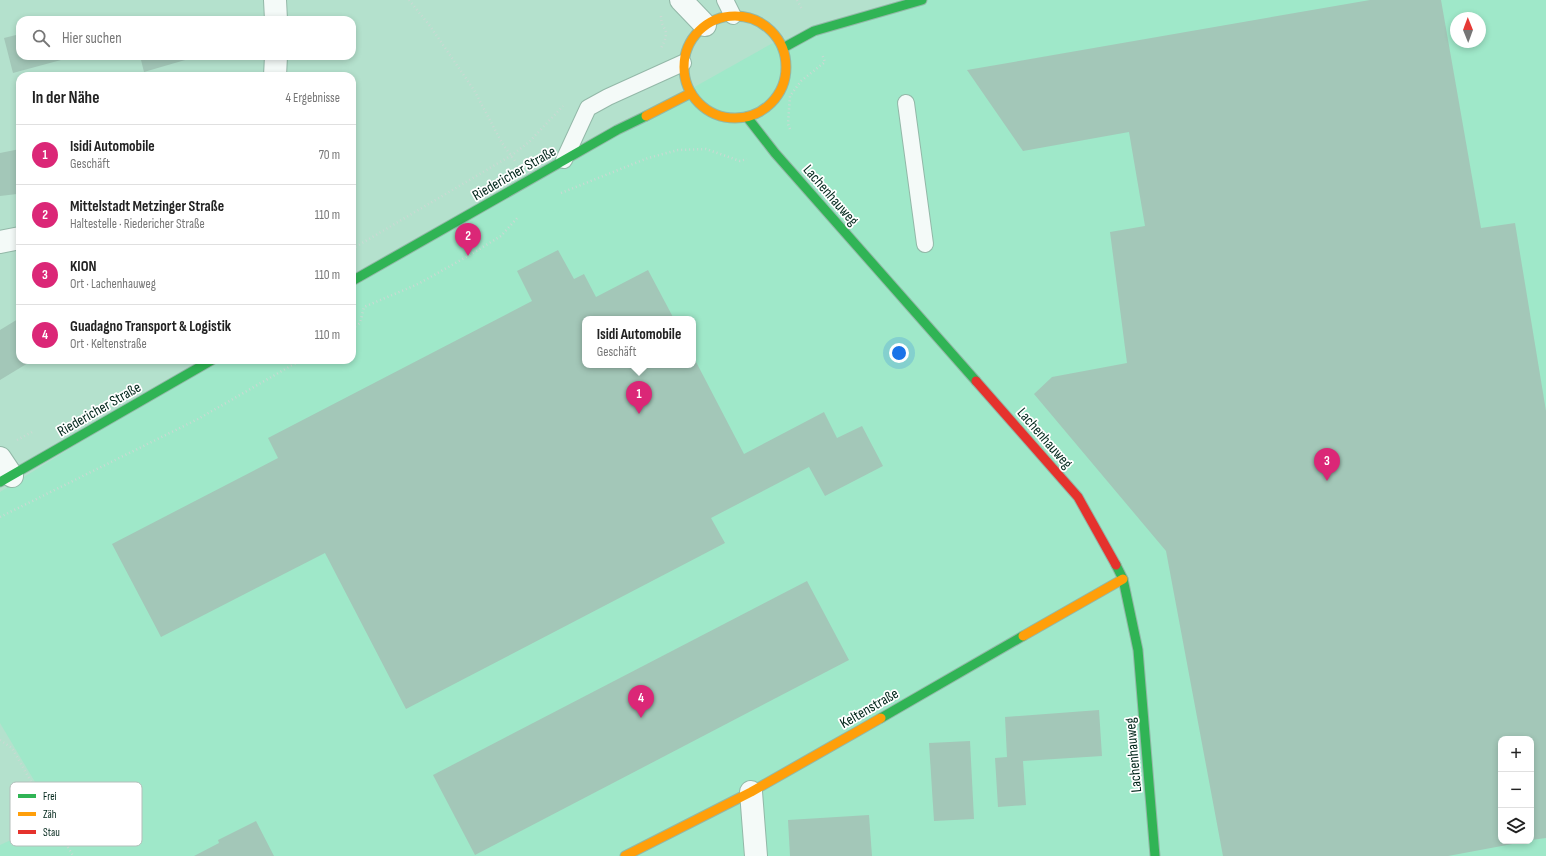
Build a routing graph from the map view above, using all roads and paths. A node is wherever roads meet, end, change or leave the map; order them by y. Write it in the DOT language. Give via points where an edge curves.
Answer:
graph roads {
  1 [pos="275,0"];
  2 [pos="409,0"];
  3 [pos="682,0"];
  4 [pos="725,0"];
  5 [pos="797,0"];
  6 [pos="922,0"];
  7 [pos="276,16"];
  8 [pos="732,16"];
  9 [pos="705,25"];
  10 [pos="814,31"];
  11 [pos="783,48"];
  12 [pos="659,52"];
  13 [pos="276,60"];
  14 [pos="683,63"];
  15 [pos="275,72"];
  16 [pos="691,93"];
  17 [pos="565,103"];
  18 [pos="906,103"];
  19 [pos="747,117"];
  20 [pos="790,130"];
  21 [pos="775,153"];
  22 [pos="512,155"];
  23 [pos="564,160"];
  24 [pos="526,181"];
  25 [pos="559,194"];
  26 [pos="521,215"];
  27 [pos="16,239"];
  28 [pos="0,242"];
  29 [pos="925,244"];
  30 [pos="356,247"];
  31 [pos="356,279"];
  32 [pos="356,326"];
  33 [pos="205,364"];
  34 [pos="294,364"];
  35 [pos="0,458"];
  36 [pos="6,479"];
  37 [pos="0,517"];
  38 [pos="1123,579"];
  39 [pos="0,740"];
  40 [pos="31,782"];
  41 [pos="750,792"];
  42 [pos="67,846"];
  43 [pos="73,856"];
  44 [pos="625,856"];
  45 [pos="756,856"];
  46 [pos="1155,856"];
  1 -- 7 [label="street"];
  2 -- 22 [label="path" via="474,90 502,143"];
  3 -- 9 [label="street"];
  3 -- 12 [label="path" via="660,17 667,32 666,40"];
  4 -- 8 [label="lane"];
  5 -- 10 [label="path"];
  6 -- 10 [label="street"];
  8 -- 9 [label="street"];
  8 -- 11 [label="street" via="752,19 771,31"];
  9 -- 14 [label="street" via="695,36"];
  10 -- 11 [label="street"];
  10 -- 20 [label="path" via="825,62 801,81 790,96"];
  11 -- 19 [label="street" via="786,64 784,83 776,98 763,110"];
  13 -- 15 [label="street"];
  14 -- 16 [label="street" via="684,76"];
  14 -- 23 [label="lane" via="588,108"];
  16 -- 19 [label="street" via="703,107 723,117"];
  16 -- 23 [label="street, Riedericher Straße"];
  17 -- 22 [label="path" via="529,142"];
  18 -- 29 [label="lane"];
  19 -- 21 [label="street, Lachenhauweg"];
  21 -- 25 [label="path" via="740,161 706,149 678,150 648,158"];
  21 -- 38 [label="street, Lachenhauweg" via="1078,497"];
  22 -- 24 [label="path"];
  22 -- 30 [label="path"];
  23 -- 24 [label="street, Riedericher Straße"];
  24 -- 31 [label="street, Riedericher Straße"];
  26 -- 32 [label="path" via="501,236 468,256 418,284 364,307 360,323"];
  27 -- 28 [label="street"];
  33 -- 36 [label="street, Riedericher Straße"];
  34 -- 37 [label="path" via="198,419"];
  35 -- 36 [label="street"];
  38 -- 41 [label="street, Keltenstraße"];
  38 -- 46 [label="street, Lachenhauweg" via="1138,650"];
  39 -- 40 [label="path" via="12,748"];
  41 -- 44 [label="street, Keltenstraße"];
  41 -- 45 [label="street"];
  42 -- 43 [label="path"];
}
